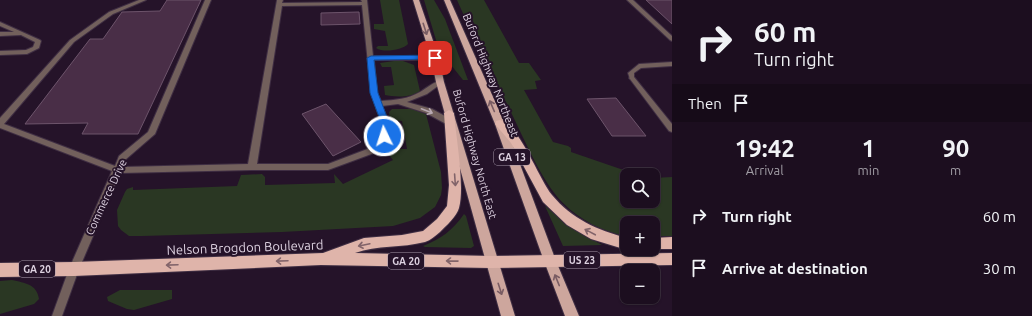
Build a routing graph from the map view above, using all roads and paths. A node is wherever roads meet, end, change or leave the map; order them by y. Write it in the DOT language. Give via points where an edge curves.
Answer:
graph roads {
  1 [pos="143,0"];
  2 [pos="208,0"];
  3 [pos="416,0"];
  4 [pos="448,0"];
  5 [pos="630,0"];
  6 [pos="280,2"];
  7 [pos="364,2"];
  8 [pos="0,24"];
  9 [pos="0,34"];
  10 [pos="22,34"];
  11 [pos="672,39"];
  12 [pos="0,53"];
  13 [pos="371,58"];
  14 [pos="435,58"];
  15 [pos="672,64"];
  16 [pos="440,82"];
  17 [pos="401,103"];
  18 [pos="378,104"];
  19 [pos="450,118"];
  20 [pos="0,124"];
  21 [pos="500,124"];
  22 [pos="672,129"];
  23 [pos="252,167"];
  24 [pos="117,170"];
  25 [pos="620,242"];
  26 [pos="660,244"];
  27 [pos="672,244"];
  28 [pos="321,259"];
  29 [pos="672,259"];
  30 [pos="550,261"];
  31 [pos="491,262"];
  32 [pos="74,269"];
  33 [pos="0,270"];
  34 [pos="57,316"];
  35 [pos="508,316"];
  36 [pos="572,316"];
  1 -- 20 [label="street" via="111,12 72,41"];
  2 -- 24 [label="street, Commerce Drive" via="151,134 122,158"];
  3 -- 14 [label="main road, Buford Highway North East, one-way"];
  21 -- 4 [label="main road, Buford Highway Northeast / GA 13, one-way"];
  5 -- 11 [label="street"];
  6 -- 7 [label="street"];
  6 -- 23 [label="street"];
  7 -- 13 [label="street"];
  8 -- 10 [label="street"];
  9 -- 10 [label="street"];
  10 -- 12 [label="street" via="38,41 36,48 28,52"];
  13 -- 14 [label="street"];
  13 -- 18 [label="street" via="374,93"];
  14 -- 16 [label="main road, Buford Highway North East"];
  15 -- 22 [label="street" via="639,66 631,73 632,78"];
  16 -- 17 [label="street" via="421,95"];
  16 -- 19 [label="main road, Buford Highway North East"];
  17 -- 18 [label="street"];
  17 -- 19 [label="street, one-way"];
  18 -- 23 [label="street" via="386,125 382,147 328,166"];
  19 -- 28 [label="highway, one-way" via="455,185 453,208 441,223 426,236 364,244"];
  19 -- 31 [label="main road, Buford Highway North East"];
  20 -- 24 [label="street"];
  25 -- 21 [label="highway, one-way" via="596,235 571,221 547,198 515,140"];
  21 -- 30 [label="main road, Buford Highway Northeast / GA 13"];
  23 -- 24 [label="street"];
  24 -- 32 [label="street, Commerce Drive"];
  26 -- 27 [label="highway"];
  31 -- 28 [label="highway, Nelson Brogdon Boulevard / GA 20, one-way"];
  28 -- 32 [label="highway, Nelson Brogdon Boulevard / GA 20, one-way"];
  29 -- 30 [label="highway, US 23"];
  30 -- 31 [label="highway, US 23"];
  36 -- 30 [label="main road, Buford Highway Northeast / GA 13, one-way"];
  31 -- 35 [label="main road, Buford Highway North East, one-way"];
  32 -- 33 [label="highway, Nelson Brogdon Boulevard / GA 20"];
  32 -- 34 [label="street, Commerce Drive"];
}
